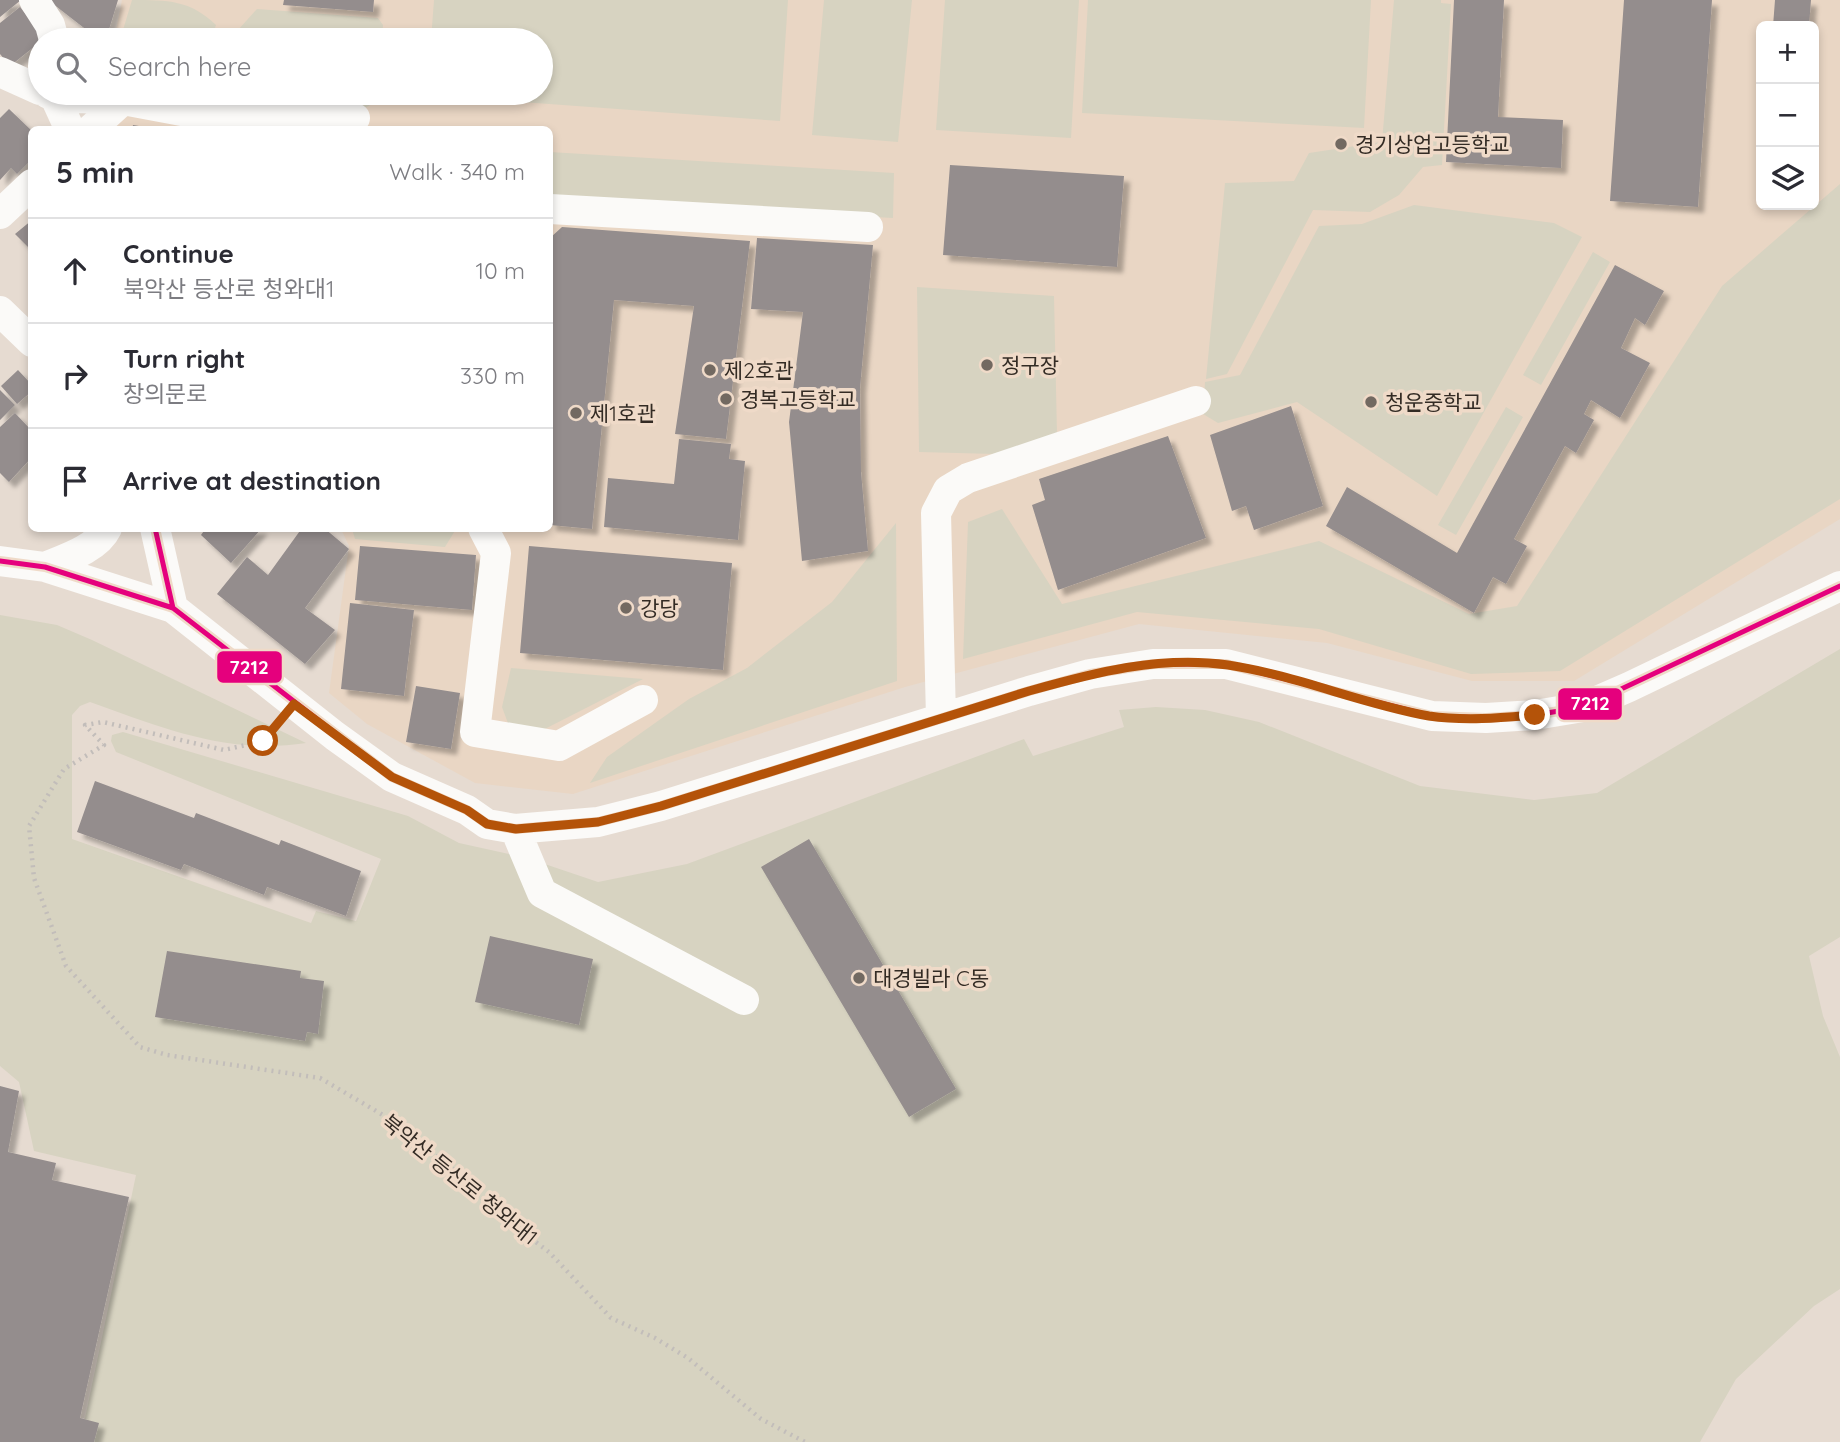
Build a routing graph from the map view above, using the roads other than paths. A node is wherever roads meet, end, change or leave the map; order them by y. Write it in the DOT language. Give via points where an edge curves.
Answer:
graph roads {
  1 [pos="34,0"];
  2 [pos="51,28"];
  3 [pos="0,72"];
  4 [pos="28,84"];
  5 [pos="56,105"];
  6 [pos="118,105"];
  7 [pos="150,105"];
  8 [pos="202,115"];
  9 [pos="355,118"];
  10 [pos="68,126"];
  11 [pos="95,126"];
  12 [pos="239,126"];
  13 [pos="28,188"];
  14 [pos="553,209"];
  15 [pos="0,214"];
  16 [pos="868,227"];
  17 [pos="0,311"];
  18 [pos="28,338"];
  19 [pos="1196,401"];
  20 [pos="105,532"];
  21 [pos="156,532"];
  22 [pos="493,537"];
  23 [pos="0,561"];
  24 [pos="45,567"];
  25 [pos="1840,586"];
  26 [pos="173,608"];
  27 [pos="643,700"];
  28 [pos="941,718"];
  29 [pos="516,829"];
  30 [pos="744,1000"];
  1 -- 2 [label="street"];
  3 -- 4 [label="street"];
  5 -- 10 [label="street"];
  6 -- 11 [label="street"];
  7 -- 8 [label="street"];
  8 -- 9 [label="street"];
  8 -- 12 [label="street"];
  13 -- 15 [label="street"];
  14 -- 16 [label="street"];
  17 -- 18 [label="street"];
  19 -- 28 [label="street" via="968,478 948,490 936,513"];
  20 -- 24 [label="street" via="79,552"];
  21 -- 26 [label="street"];
  22 -- 27 [label="street" via="475,732 559,746"];
  23 -- 24 [label="street"];
  24 -- 26 [label="street"];
  25 -- 28 [label="street" via="1583,707 1535,715 1486,719 1432,716 1226,664 1153,664 1090,674"];
  26 -- 29 [label="street" via="392,777 467,810 487,824"];
  28 -- 29 [label="street" via="661,806 598,822"];
  29 -- 30 [label="street" via="542,893"];
}
